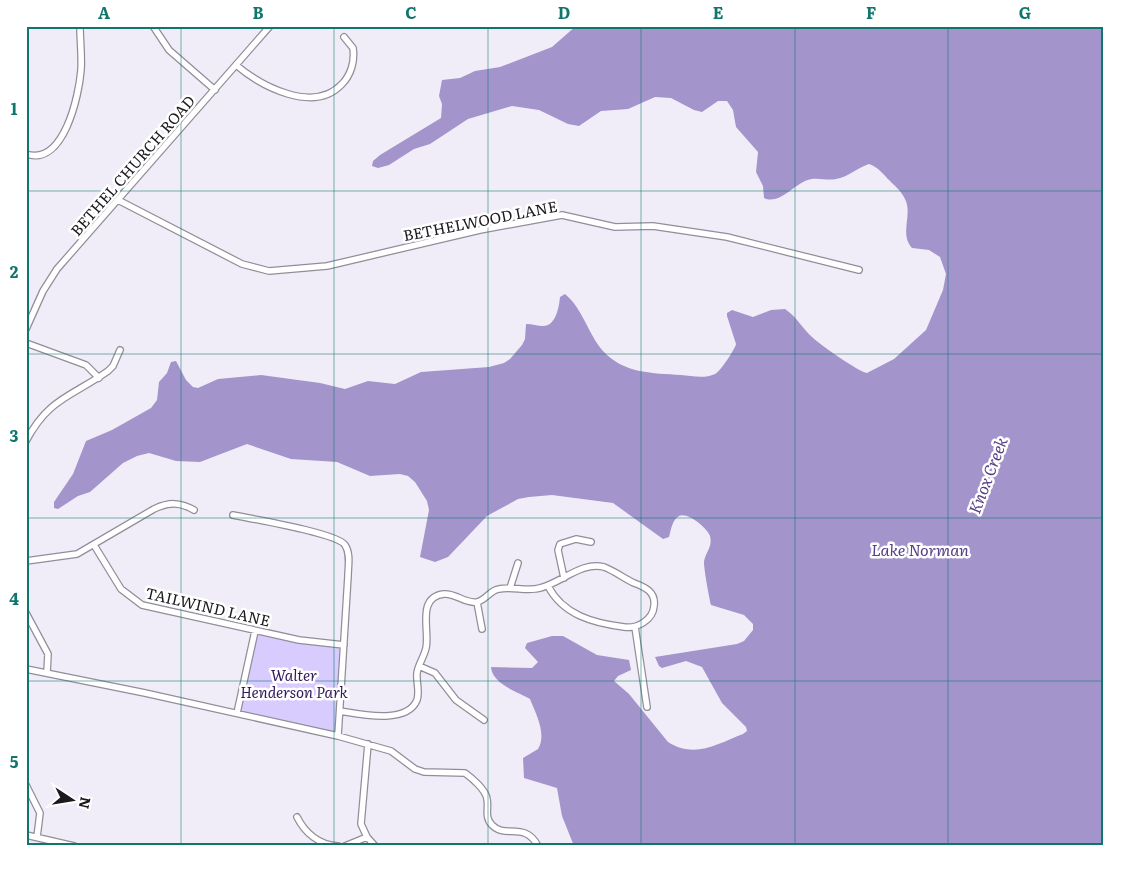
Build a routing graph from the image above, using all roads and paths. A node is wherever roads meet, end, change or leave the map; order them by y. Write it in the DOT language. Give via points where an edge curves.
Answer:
graph roads {
  1 [pos="80,26"];
  2 [pos="153,26"];
  3 [pos="270,26"];
  4 [pos="344,36"];
  5 [pos="236,65"];
  6 [pos="214,90"];
  7 [pos="26,154"];
  8 [pos="118,200"];
  9 [pos="859,270"];
  10 [pos="26,329"];
  11 [pos="26,343"];
  12 [pos="120,350"];
  13 [pos="99,378"];
  14 [pos="26,441"];
  15 [pos="194,510"];
  16 [pos="233,515"];
  17 [pos="592,542"];
  18 [pos="94,545"];
  19 [pos="26,561"];
  20 [pos="518,563"];
  21 [pos="564,578"];
  22 [pos="548,586"];
  23 [pos="510,588"];
  24 [pos="477,602"];
  25 [pos="26,613"];
  26 [pos="635,627"];
  27 [pos="482,629"];
  28 [pos="256,631"];
  29 [pos="344,645"];
  30 [pos="419,666"];
  31 [pos="26,669"];
  32 [pos="47,674"];
  33 [pos="646,707"];
  34 [pos="340,711"];
  35 [pos="237,713"];
  36 [pos="484,720"];
  37 [pos="338,736"];
  38 [pos="368,744"];
  39 [pos="26,785"];
  40 [pos="297,817"];
  41 [pos="26,835"];
  42 [pos="36,837"];
  43 [pos="367,837"];
  44 [pos="74,846"];
  45 [pos="338,846"];
  46 [pos="345,846"];
  47 [pos="376,846"];
  48 [pos="538,846"];
  1 -- 7 [label="street" via="79,84 68,124 50,150 40,156"];
  2 -- 6 [label="street" via="169,50"];
  3 -- 5 [label="street, BETHEL CHURCH ROAD"];
  4 -- 5 [label="street" via="353,48 351,68 341,85 323,97 293,95"];
  5 -- 6 [label="street, BETHEL CHURCH ROAD"];
  6 -- 8 [label="street, BETHEL CHURCH ROAD"];
  8 -- 9 [label="street, BETHELWOOD LANE" via="260,270 350,262 445,238 562,216 615,227 653,226 727,237"];
  8 -- 10 [label="street, BETHEL CHURCH ROAD" via="51,278"];
  11 -- 13 [label="street" via="86,365"];
  12 -- 13 [label="street" via="113,366"];
  13 -- 14 [label="street" via="52,404"];
  15 -- 18 [label="street" via="178,503 160,506"];
  16 -- 29 [label="street" via="322,534 343,542 348,553"];
  17 -- 21 [label="street" via="576,539 560,544 558,553"];
  18 -- 19 [label="street" via="72,556"];
  18 -- 28 [label="street, TAILWIND LANE" via="121,589 135,601 148,607"];
  20 -- 23 [label="street"];
  21 -- 22 [label="street"];
  21 -- 26 [label="street" via="586,567 598,566 648,588 654,598 653,612 648,620"];
  22 -- 23 [label="street" via="534,590"];
  22 -- 26 [label="street" via="557,600 574,614 620,627"];
  23 -- 24 [label="street" via="497,589"];
  24 -- 27 [label="street"];
  24 -- 30 [label="street" via="444,594 429,602 425,615 426,648"];
  25 -- 32 [label="street" via="48,654"];
  26 -- 33 [label="street"];
  28 -- 29 [label="street, TAILWIND LANE" via="311,643"];
  28 -- 35 [label="street"];
  29 -- 34 [label="street"];
  30 -- 34 [label="street" via="418,697 409,709 373,717"];
  30 -- 36 [label="street" via="435,673 456,700"];
  31 -- 32 [label="street"];
  32 -- 35 [label="street"];
  34 -- 37 [label="street"];
  35 -- 37 [label="street"];
  37 -- 38 [label="street"];
  38 -- 43 [label="street" via="361,815"];
  38 -- 48 [label="street" via="392,752 424,772 465,772 485,794 492,826 525,832 534,838"];
  39 -- 42 [label="street" via="40,813"];
  40 -- 45 [label="street" via="313,837"];
  41 -- 42 [label="street"];
  42 -- 44 [label="street"];
  43 -- 46 [label="street"];
  43 -- 47 [label="street"];
}
